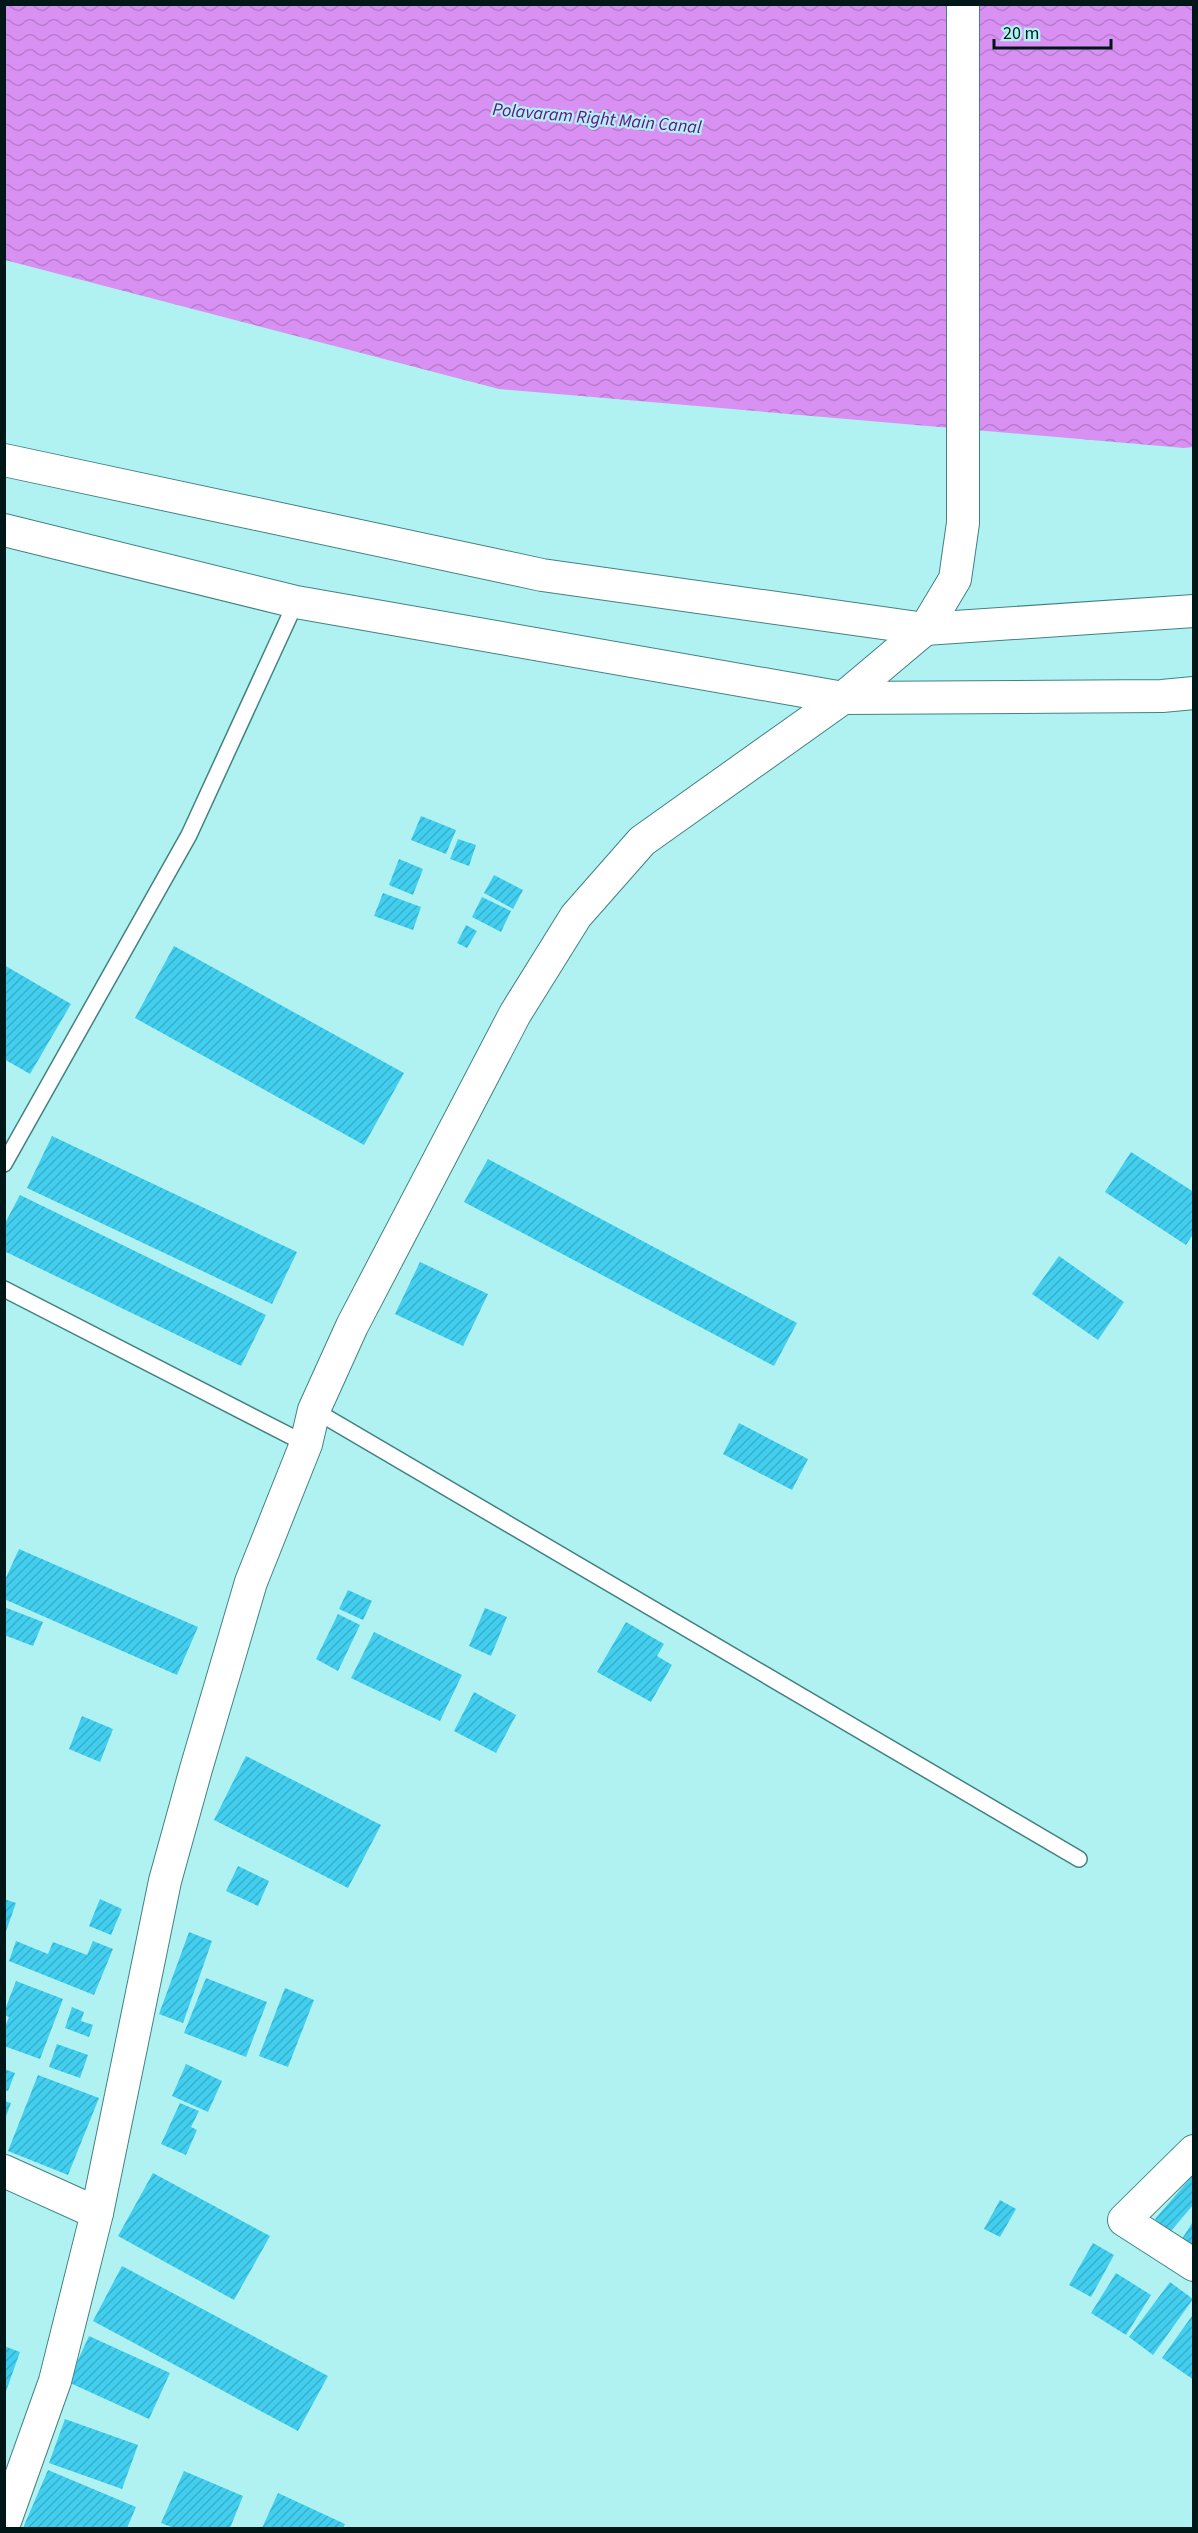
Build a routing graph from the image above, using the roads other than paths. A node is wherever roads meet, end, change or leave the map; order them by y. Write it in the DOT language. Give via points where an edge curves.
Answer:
graph roads {
  1 [pos="963,4"];
  2 [pos="4,460"];
  3 [pos="4,530"];
  4 [pos="296,602"];
  5 [pos="1194,611"];
  6 [pos="925,629"];
  7 [pos="1194,693"];
  8 [pos="843,698"];
  9 [pos="4,1164"];
  10 [pos="4,1289"];
  11 [pos="314,1410"];
  12 [pos="306,1444"];
  13 [pos="1079,1858"];
  14 [pos="1194,2151"];
  15 [pos="4,2171"];
  16 [pos="97,2213"];
  17 [pos="1194,2265"];
  18 [pos="4,2524"];
  1 -- 6 [label="street" via="963,523 955,579"];
  2 -- 6 [label="street" via="542,575"];
  3 -- 4 [label="street"];
  4 -- 8 [label="street"];
  4 -- 9 [label="lane" via="189,835"];
  5 -- 6 [label="street"];
  6 -- 8 [label="street"];
  7 -- 8 [label="street"];
  8 -- 11 [label="street" via="642,842 576,916 515,1014 352,1326"];
  10 -- 12 [label="lane"];
  11 -- 12 [label="street"];
  11 -- 13 [label="lane"];
  12 -- 16 [label="street" via="250,1582 168,1870"];
  14 -- 17 [label="street" via="1124,2220"];
  15 -- 16 [label="street"];
  16 -- 18 [label="street" via="55,2381"];
}
